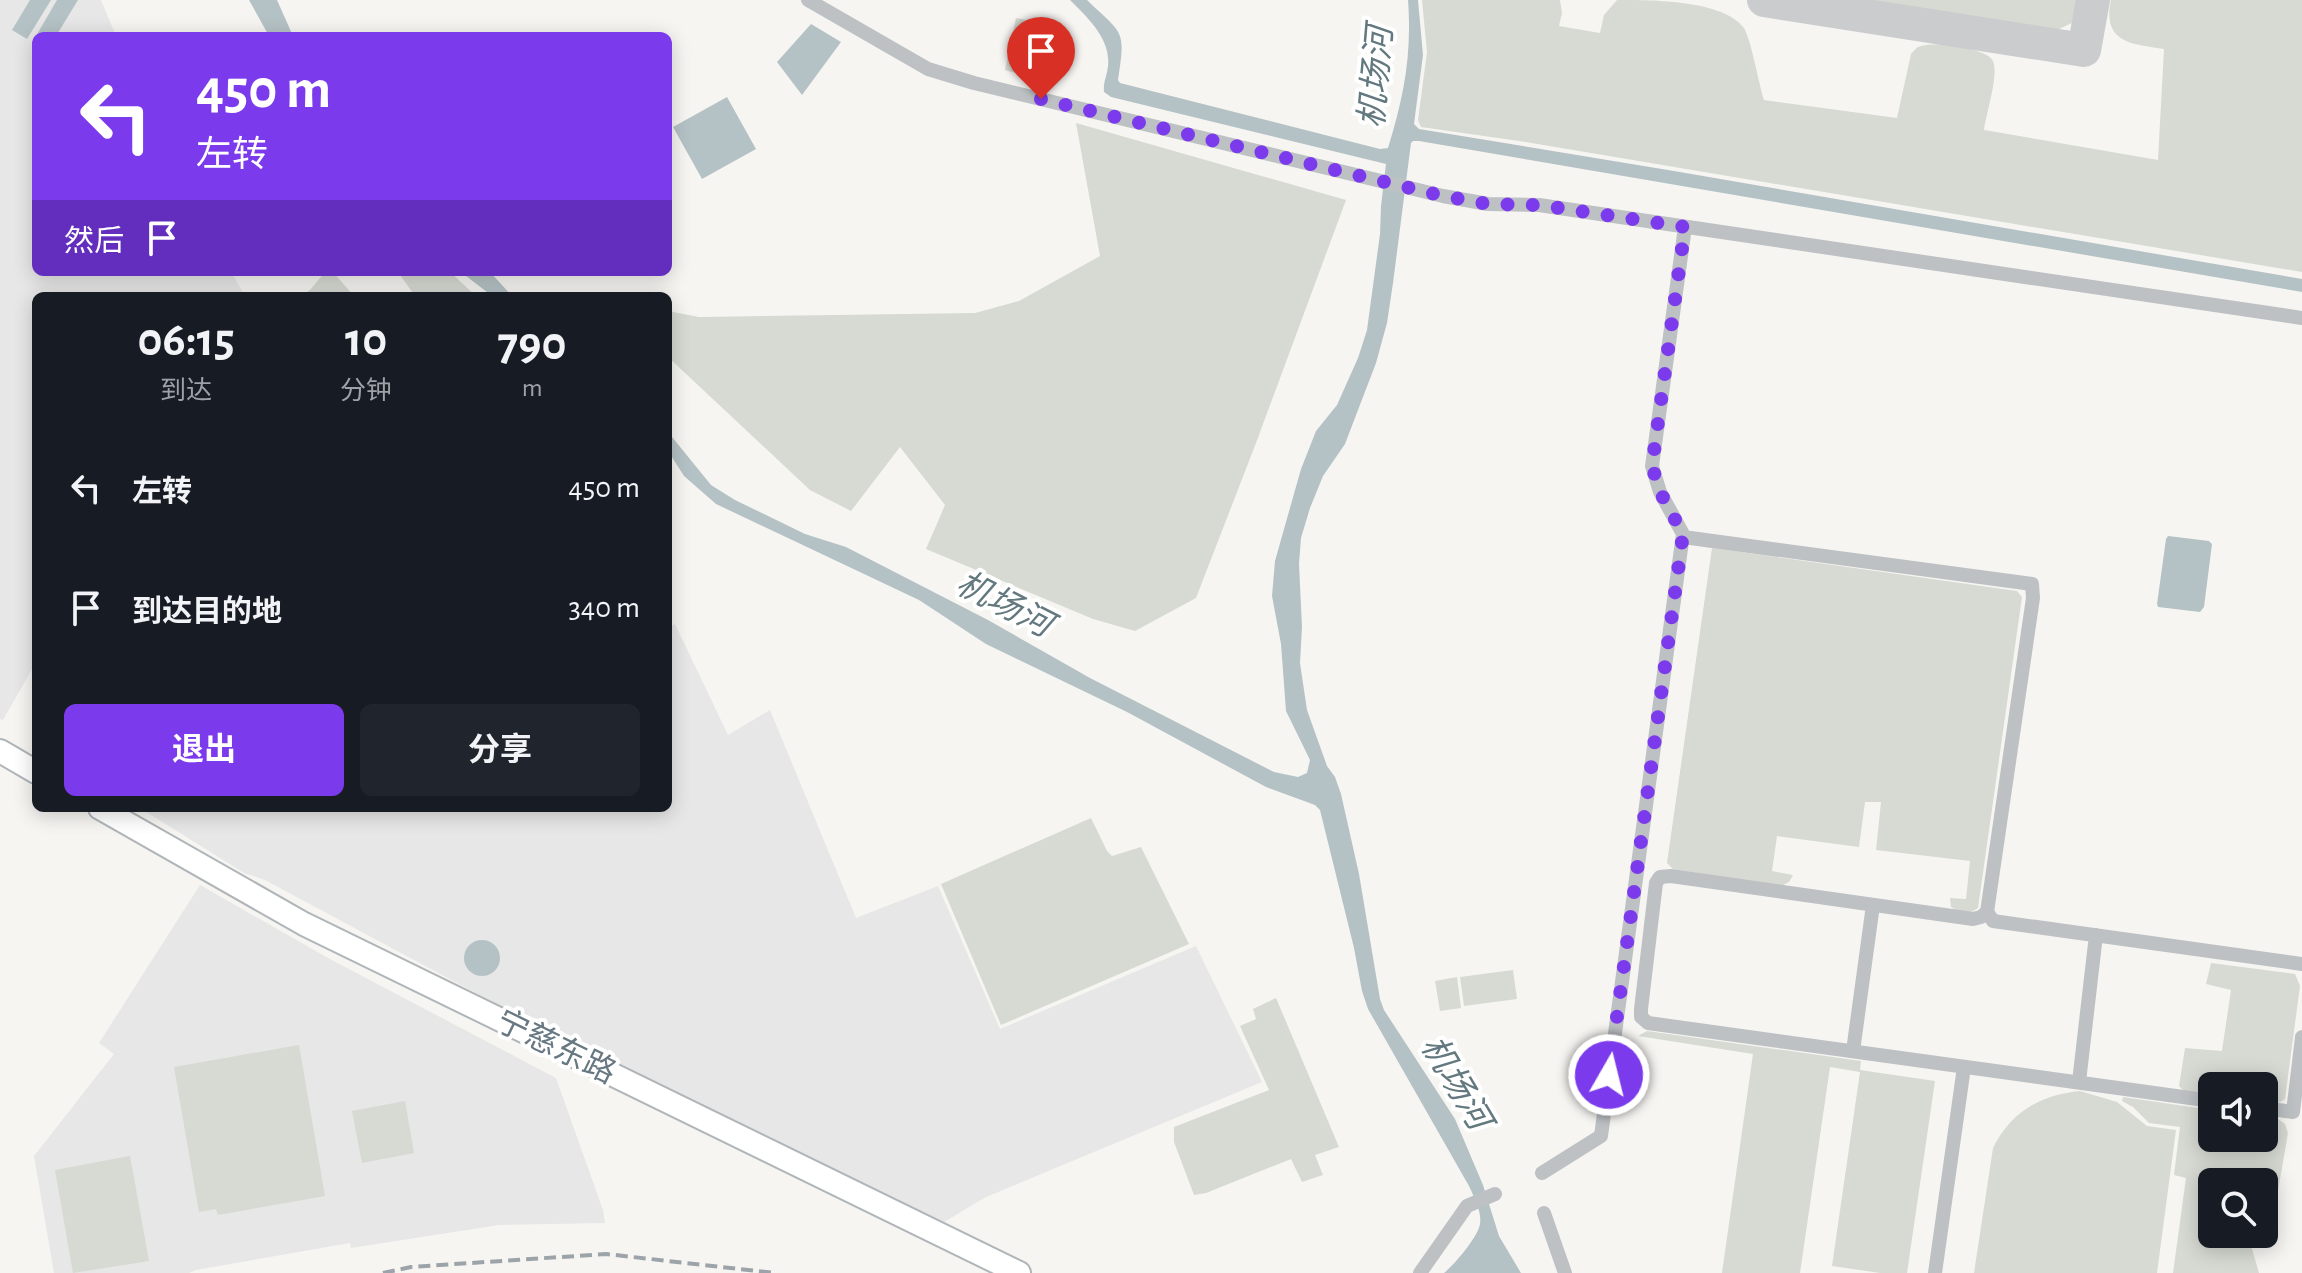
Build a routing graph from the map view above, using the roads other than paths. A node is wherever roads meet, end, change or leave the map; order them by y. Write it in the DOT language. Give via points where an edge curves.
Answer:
graph roads {
  1 [pos="808,0"];
  2 [pos="1685,227"];
  3 [pos="2302,318"];
  4 [pos="1683,537"];
  5 [pos="0,751"];
  6 [pos="32,770"];
  7 [pos="107,812"];
  8 [pos="1873,905"];
  9 [pos="1987,912"];
  10 [pos="2096,935"];
  11 [pos="2302,964"];
  12 [pos="2302,1037"];
  13 [pos="1853,1051"];
  14 [pos="1964,1067"];
  15 [pos="2079,1082"];
  16 [pos="2198,1099"];
  17 [pos="2278,1110"];
  18 [pos="1542,1173"];
  19 [pos="1495,1194"];
  20 [pos="1544,1213"];
  21 [pos="1019,1273"];
  22 [pos="1420,1273"];
  23 [pos="1565,1273"];
  24 [pos="1935,1273"];
  1 -- 2 [label="street" via="928,69 974,83 1443,196"];
  2 -- 3 [label="street"];
  2 -- 4 [label="street" via="1652,466"];
  4 -- 9 [label="street" via="2032,584"];
  4 -- 18 [label="street" via="1601,1136"];
  5 -- 6 [label="main road"];
  7 -- 21 [label="main road, 宁慈东路" via="304,924"];
  8 -- 9 [label="street" via="1973,919"];
  8 -- 13 [label="street"];
  8 -- 13 [label="street" via="1671,876 1656,883 1641,1009 1648,1023"];
  9 -- 10 [label="street" via="1993,921"];
  10 -- 11 [label="street"];
  10 -- 15 [label="street"];
  12 -- 17 [label="street" via="2293,1112"];
  13 -- 14 [label="street"];
  14 -- 15 [label="street"];
  14 -- 24 [label="street"];
  15 -- 16 [label="street"];
  19 -- 22 [label="street" via="1467,1206"];
  20 -- 23 [label="street"];
}
